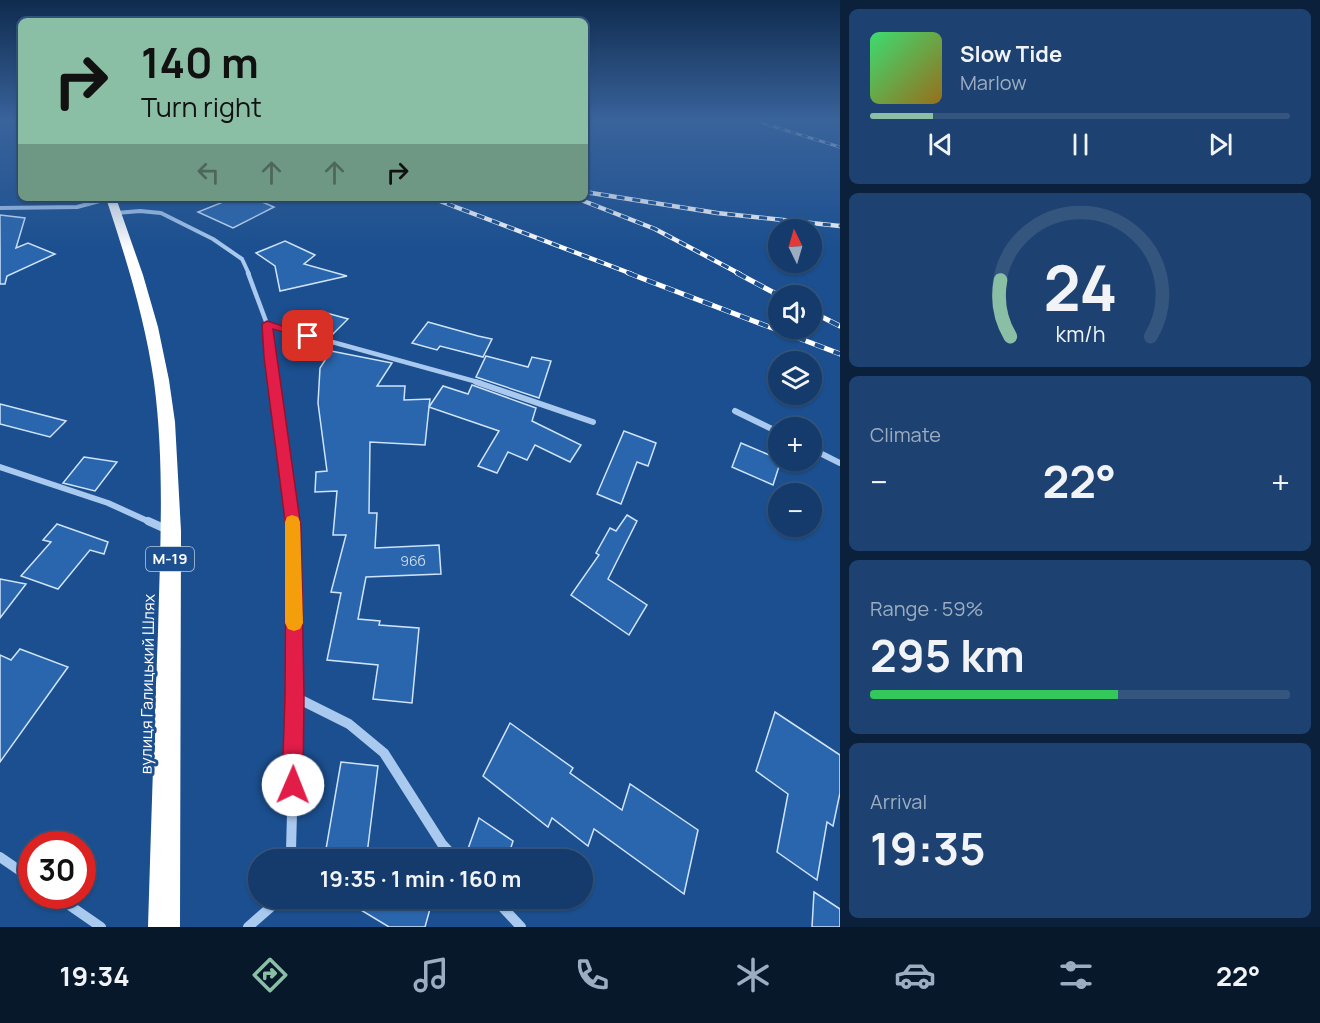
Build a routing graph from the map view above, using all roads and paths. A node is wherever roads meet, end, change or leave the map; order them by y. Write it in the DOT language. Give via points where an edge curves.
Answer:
graph roads {
  1 [pos="113,203"];
  2 [pos="0,208"];
  3 [pos="267,324"];
  4 [pos="735,411"];
  5 [pos="593,422"];
  6 [pos="768,427"];
  7 [pos="822,454"];
  8 [pos="840,463"];
  9 [pos="0,467"];
  10 [pos="171,531"];
  11 [pos="295,697"];
  12 [pos="291,849"];
  13 [pos="447,849"];
  14 [pos="0,857"];
  15 [pos="18,869"];
  16 [pos="75,909"];
  17 [pos="269,909"];
  18 [pos="504,909"];
  19 [pos="101,927"];
  20 [pos="164,927"];
  21 [pos="248,927"];
  22 [pos="521,927"];
  1 -- 2 [label="street"];
  1 -- 3 [label="street" via="161,213 213,239 242,259"];
  1 -- 10 [label="highway, вулиця Галицький Шлях / М-19" via="152,332 165,405"];
  3 -- 5 [label="street" via="468,380"];
  3 -- 11 [label="street" via="293,528"];
  4 -- 6 [label="street"];
  7 -- 8 [label="street"];
  9 -- 10 [label="street" via="108,503"];
  10 -- 20 [label="highway, вулиця Галицький Шлях / М-19"];
  11 -- 12 [label="street"];
  11 -- 13 [label="street" via="349,724 384,753"];
  14 -- 15 [label="street"];
  16 -- 19 [label="street"];
  17 -- 21 [label="street"];
  18 -- 22 [label="street"];
}
